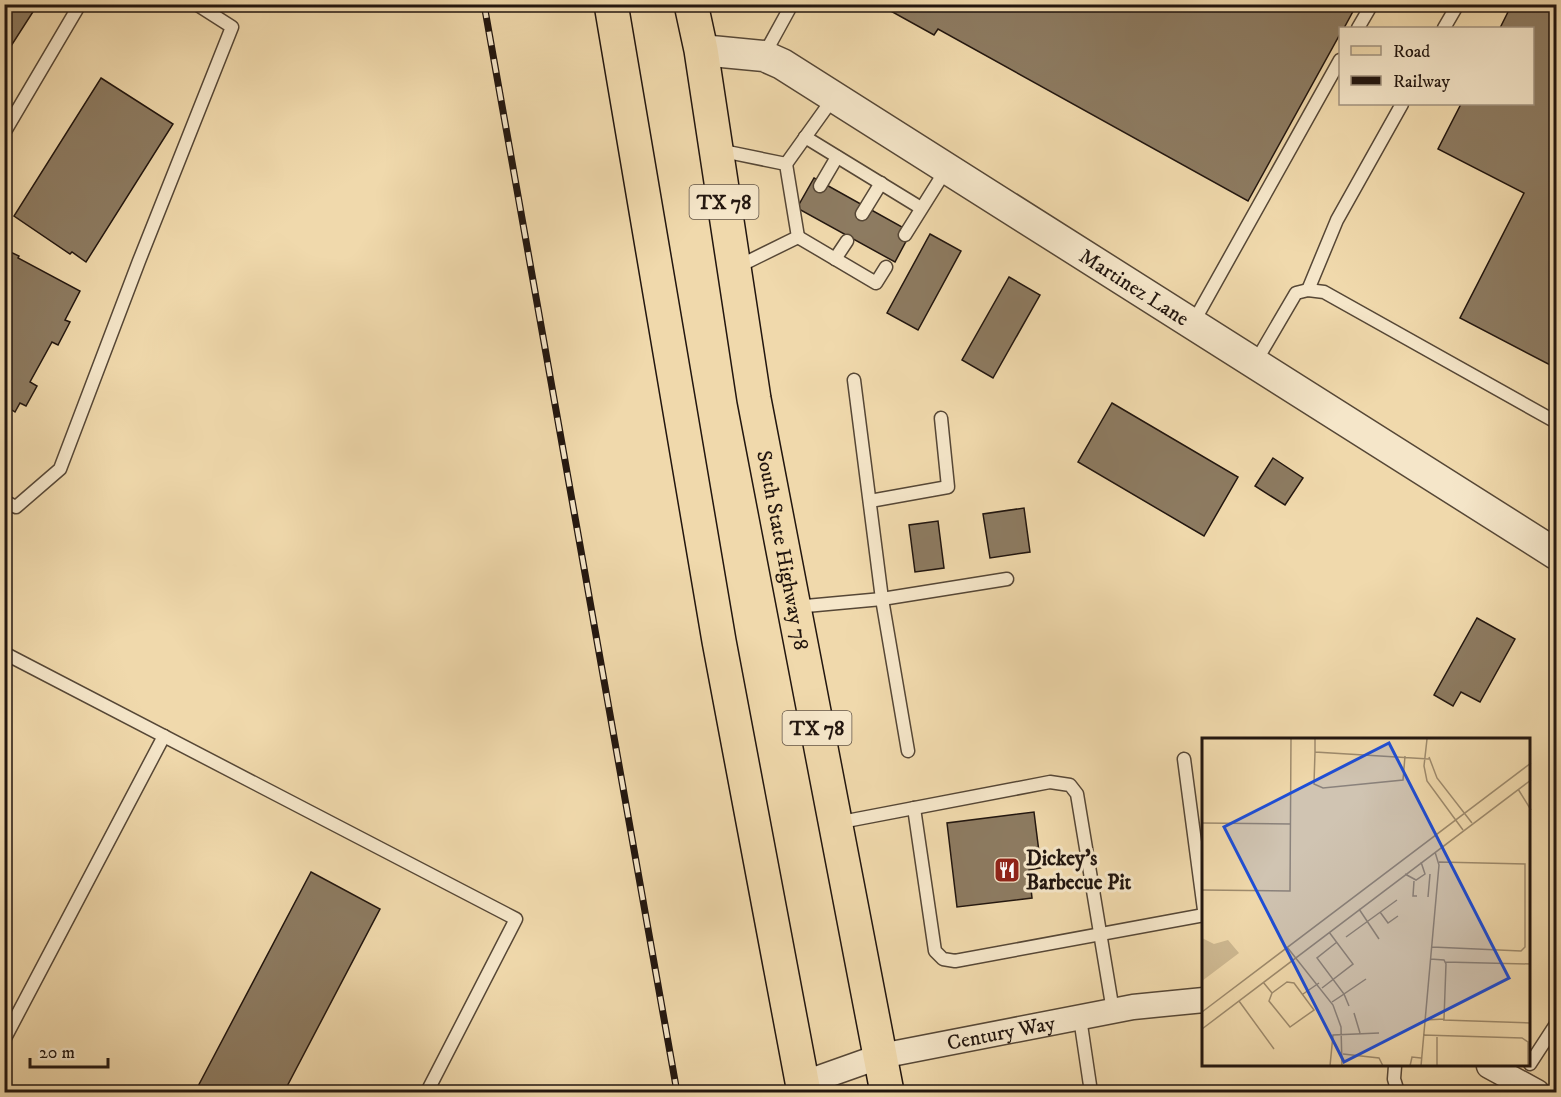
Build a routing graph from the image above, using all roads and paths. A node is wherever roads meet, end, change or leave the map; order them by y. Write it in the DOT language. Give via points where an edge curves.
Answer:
graph roads {
  1 [pos="80,4"];
  2 [pos="196,4"];
  3 [pos="611,4"];
  4 [pos="691,4"];
  5 [pos="792,4"];
  6 [pos="1372,4"];
  7 [pos="1458,4"];
  8 [pos="1359,27"];
  9 [pos="1445,27"];
  10 [pos="701,50"];
  11 [pos="764,56"];
  12 [pos="1339,64"];
  13 [pos="834,97"];
  14 [pos="1401,105"];
  15 [pos="4,133"];
  16 [pos="805,137"];
  17 [pos="716,149"];
  18 [pos="837,157"];
  19 [pos="786,164"];
  20 [pos="946,168"];
  21 [pos="881,183"];
  22 [pos="820,186"];
  23 [pos="921,208"];
  24 [pos="862,214"];
  25 [pos="799,225"];
  26 [pos="904,235"];
  27 [pos="847,241"];
  28 [pos="835,259"];
  29 [pos="886,267"];
  30 [pos="734,268"];
  31 [pos="1308,290"];
  32 [pos="1192,324"];
  33 [pos="1255,363"];
  34 [pos="854,380"];
  35 [pos="941,418"];
  36 [pos="1557,422"];
  37 [pos="4,501"];
  38 [pos="870,501"];
  39 [pos="1557,554"];
  40 [pos="1006,579"];
  41 [pos="882,599"];
  42 [pos="794,607"];
  43 [pos="4,653"];
  44 [pos="164,736"];
  45 [pos="908,751"];
  46 [pos="1184,759"];
  47 [pos="914,808"];
  48 [pos="836,823"];
  49 [pos="1202,895"];
  50 [pos="1202,915"];
  51 [pos="1101,935"];
  52 [pos="1202,1000"];
  53 [pos="1113,1011"];
  54 [pos="1080,1018"];
  55 [pos="1557,1024"];
  56 [pos="4,1040"];
  57 [pos="881,1056"];
  58 [pos="1395,1067"];
  59 [pos="1496,1067"];
  60 [pos="1528,1076"];
  61 [pos="803,1088"];
  62 [pos="427,1092"];
  63 [pos="887,1092"];
  64 [pos="1091,1092"];
  65 [pos="1398,1092"];
  1 -- 15 [label="lane"];
  2 -- 37 [label="lane" via="232,27 60,469 16,507"];
  3 -- 61 [label="main road" via="719,641"];
  4 -- 10 [label="main road, South State Highway 78 / TX 78"];
  5 -- 11 [label="lane"];
  6 -- 8 [label="lane"];
  7 -- 9 [label="lane"];
  10 -- 11 [label="street, Martinez Lane"];
  10 -- 17 [label="main road, South State Highway 78 / TX 78"];
  11 -- 13 [label="street, Martinez Lane"];
  12 -- 32 [label="lane"];
  13 -- 16 [label="lane"];
  13 -- 20 [label="street, Martinez Lane"];
  14 -- 31 [label="lane" via="1337,220"];
  16 -- 18 [label="lane"];
  16 -- 19 [label="lane"];
  17 -- 19 [label="lane"];
  17 -- 30 [label="main road, South State Highway 78 / TX 78"];
  18 -- 21 [label="lane"];
  18 -- 22 [label="lane"];
  19 -- 25 [label="lane"];
  20 -- 23 [label="lane"];
  20 -- 32 [label="street, Martinez Lane"];
  21 -- 23 [label="lane"];
  21 -- 24 [label="lane"];
  23 -- 26 [label="lane"];
  25 -- 28 [label="lane"];
  25 -- 30 [label="lane"];
  27 -- 28 [label="lane"];
  28 -- 29 [label="lane" via="876,283"];
  30 -- 42 [label="main road, South State Highway 78 / TX 78" via="754,399"];
  31 -- 33 [label="lane" via="1296,293"];
  31 -- 36 [label="lane" via="1324,292"];
  32 -- 33 [label="street, Martinez Lane"];
  33 -- 39 [label="street, Martinez Lane"];
  34 -- 38 [label="lane"];
  35 -- 38 [label="lane" via="948,487"];
  38 -- 41 [label="lane"];
  40 -- 41 [label="lane"];
  41 -- 42 [label="lane"];
  41 -- 45 [label="lane"];
  42 -- 48 [label="main road, South State Highway 78 / TX 78"];
  43 -- 44 [label="lane"];
  44 -- 56 [label="lane"];
  44 -- 62 [label="lane" via="516,919"];
  46 -- 49 [label="lane"];
  47 -- 48 [label="lane"];
  47 -- 51 [label="lane" via="1050,782 1070,784 1077,794"];
  47 -- 51 [label="lane" via="935,951 943,959 955,961"];
  48 -- 57 [label="main road, South State Highway 78 / TX 78"];
  50 -- 51 [label="lane"];
  51 -- 53 [label="lane"];
  52 -- 53 [label="street, Century Way"];
  53 -- 54 [label="street, Century Way"];
  54 -- 57 [label="street, Century Way"];
  54 -- 64 [label="lane"];
  55 -- 60 [label="lane"];
  57 -- 61 [label="street, Century Way"];
  57 -- 63 [label="main road, South State Highway 78 / TX 78"];
  58 -- 65 [label="lane"];
  59 -- 60 [label="street"];
}
